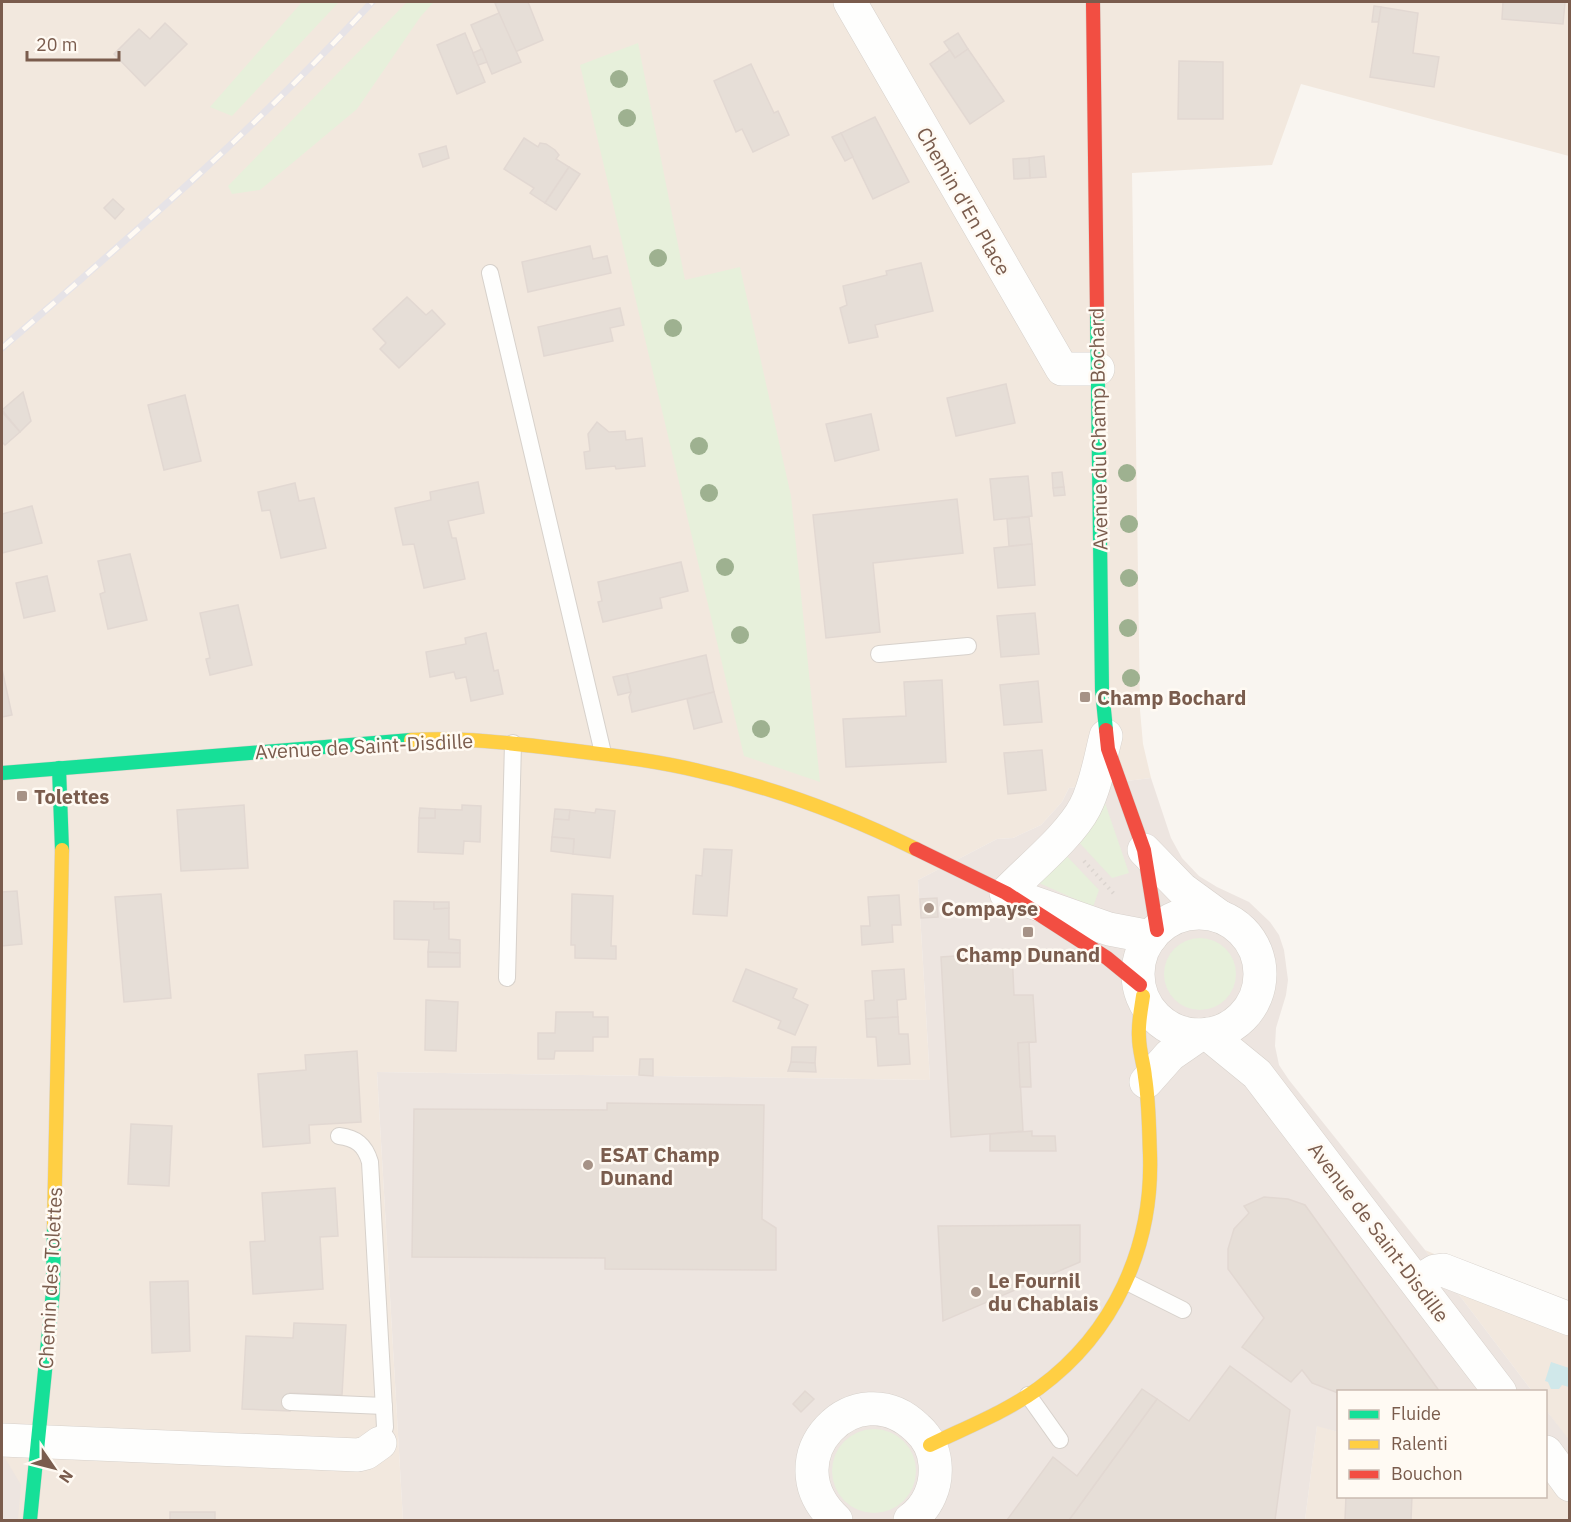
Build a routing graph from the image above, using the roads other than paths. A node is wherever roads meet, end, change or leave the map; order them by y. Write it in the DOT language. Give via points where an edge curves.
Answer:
graph roads {
  1 [pos="850,2"];
  2 [pos="1093,2"];
  3 [pos="490,273"];
  4 [pos="1098,369"];
  5 [pos="968,646"];
  6 [pos="879,654"];
  7 [pos="1106,736"];
  8 [pos="513,743"];
  9 [pos="603,753"];
  10 [pos="58,768"];
  11 [pos="2,773"];
  12 [pos="1144,850"];
  13 [pos="1006,893"];
  14 [pos="1219,916"];
  15 [pos="1154,933"];
  16 [pos="507,978"];
  17 [pos="1141,991"];
  18 [pos="1257,992"];
  19 [pos="1204,1034"];
  20 [pos="1257,1074"];
  21 [pos="1146,1082"];
  22 [pos="339,1136"];
  23 [pos="1127,1282"];
  24 [pos="1418,1282"];
  25 [pos="1183,1310"];
  26 [pos="1569,1319"];
  27 [pos="1499,1390"];
  28 [pos="1028,1395"];
  29 [pos="290,1402"];
  30 [pos="384,1406"];
  31 [pos="2,1440"];
  32 [pos="1060,1440"];
  33 [pos="39,1443"];
  34 [pos="380,1443"];
  35 [pos="930,1445"];
  36 [pos="1547,1455"];
  37 [pos="1569,1485"];
  38 [pos="30,1521"];
  39 [pos="836,1521"];
  40 [pos="910,1521"];
  1 -- 4 [label="street, Chemin d'En Place" via="1062,369"];
  2 -- 4 [label="street, Avenue du Champ Bochard"];
  3 -- 9 [label="lane"];
  4 -- 7 [label="street, Avenue du Champ Bochard" via="1101,690"];
  5 -- 6 [label="lane"];
  7 -- 12 [label="street, Avenue du Champ Bochard"];
  7 -- 13 [label="street" via="1084,810"];
  8 -- 9 [label="street, Avenue de Saint-Disdille"];
  8 -- 10 [label="street, Avenue de Saint-Disdille" via="382,741"];
  8 -- 16 [label="lane"];
  9 -- 13 [label="street, Avenue de Saint-Disdille" via="700,771 792,798 906,844"];
  10 -- 11 [label="street, Avenue de Saint-Disdille"];
  10 -- 33 [label="street, Chemin des Tolettes" via="62,831 54,1252"];
  12 -- 14 [label="street, Avenue du Champ Bochard" via="1182,889"];
  12 -- 15 [label="street, Avenue du Champ Bochard"];
  13 -- 15 [label="street" via="1109,929"];
  13 -- 17 [label="street, Avenue de Saint-Disdille" via="1107,958"];
  14 -- 15 [label="street" via="1180,916"];
  14 -- 18 [label="street" via="1239,928 1254,946 1260,969"];
  15 -- 17 [label="street" via="1140,960"];
  17 -- 19 [label="street" via="1162,1022 1180,1032"];
  17 -- 21 [label="street" via="1138,1036"];
  18 -- 19 [label="street" via="1239,1020"];
  18 -- 20 [label="street"];
  19 -- 20 [label="street, Avenue de Saint-Disdille"];
  19 -- 21 [label="street" via="1170,1055"];
  20 -- 24 [label="street, Avenue de Saint-Disdille"];
  21 -- 23 [label="street" via="1148,1202 1138,1256"];
  22 -- 30 [label="lane" via="360,1143 369,1162"];
  23 -- 25 [label="lane"];
  23 -- 28 [label="street" via="1081,1352"];
  24 -- 26 [label="street" via="1443,1270"];
  24 -- 27 [label="street, Avenue de Saint-Disdille"];
  28 -- 32 [label="lane"];
  28 -- 35 [label="street"];
  29 -- 30 [label="lane"];
  30 -- 34 [label="lane" via="385,1427"];
  31 -- 33 [label="street"];
  33 -- 34 [label="street" via="358,1455"];
  33 -- 38 [label="street, Chemin des Tolettes"];
  35 -- 39 [label="street" via="911,1421 898,1414 868,1409 840,1419 819,1441 812,1470 818,1498"];
  35 -- 40 [label="street" via="936,1475 933,1490"];
  36 -- 37 [label="street"];
}
